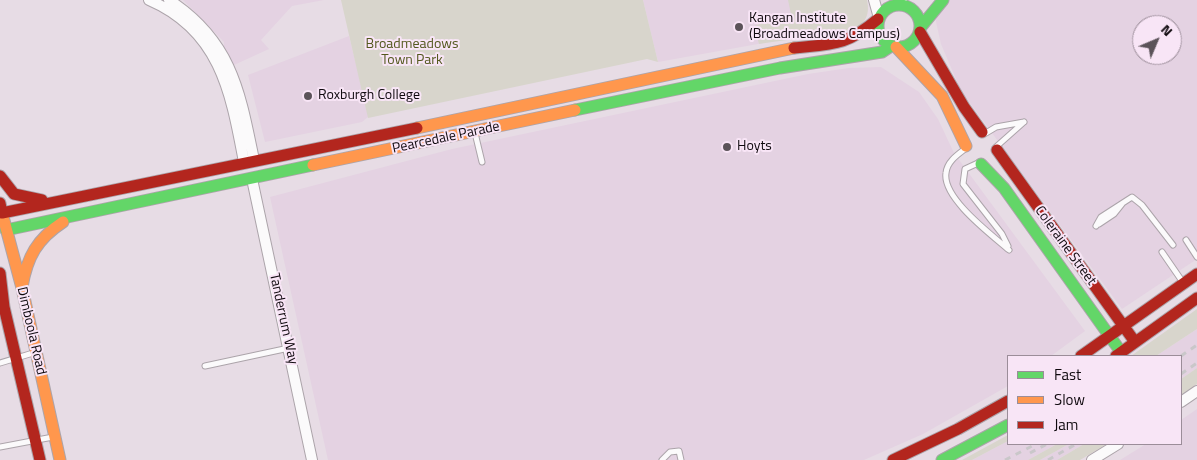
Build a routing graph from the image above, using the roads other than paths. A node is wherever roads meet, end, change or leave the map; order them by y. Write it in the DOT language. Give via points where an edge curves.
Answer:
graph roads {
  1 [pos="149,0"];
  2 [pos="169,0"];
  3 [pos="874,0"];
  4 [pos="944,0"];
  5 [pos="907,3"];
  6 [pos="879,18"];
  7 [pos="920,30"];
  8 [pos="893,46"];
  9 [pos="472,116"];
  10 [pos="475,132"];
  11 [pos="984,132"];
  12 [pos="966,147"];
  13 [pos="997,148"];
  14 [pos="249,161"];
  15 [pos="482,162"];
  16 [pos="979,164"];
  17 [pos="0,176"];
  18 [pos="252,179"];
  19 [pos="52,201"];
  20 [pos="1,210"];
  21 [pos="71,217"];
  22 [pos="1096,226"];
  23 [pos="3,231"];
  24 [pos="1186,240"];
  25 [pos="1173,245"];
  26 [pos="1162,252"];
  27 [pos="1197,257"];
  28 [pos="0,273"];
  29 [pos="1197,274"];
  30 [pos="1184,284"];
  31 [pos="22,288"];
  32 [pos="1197,298"];
  33 [pos="2,302"];
  34 [pos="1124,326"];
  35 [pos="1110,337"];
  36 [pos="1135,342"];
  37 [pos="289,348"];
  38 [pos="36,352"];
  39 [pos="1118,354"];
  40 [pos="1083,355"];
  41 [pos="18,359"];
  42 [pos="0,363"];
  43 [pos="205,366"];
  44 [pos="1197,391"];
  45 [pos="1182,401"];
  46 [pos="1007,402"];
  47 [pos="1007,426"];
  48 [pos="55,436"];
  49 [pos="36,440"];
  50 [pos="1116,445"];
  51 [pos="0,447"];
  52 [pos="40,460"];
  53 [pos="60,460"];
  54 [pos="312,460"];
  55 [pos="662,460"];
  56 [pos="681,460"];
  57 [pos="893,460"];
  58 [pos="942,460"];
  59 [pos="1092,460"];
  1 -- 14 [label="street, Tanderrum Way" via="171,12 191,29 218,65"];
  2 -- 14 [label="street, Tanderrum Way" via="197,23 226,60 238,87"];
  3 -- 6 [label="street"];
  4 -- 7 [label="street"];
  5 -- 6 [label="street" via="889,6"];
  5 -- 7 [label="street" via="918,15"];
  6 -- 8 [label="street" via="879,34"];
  6 -- 9 [label="street, Pearcedale Parade" via="859,35 836,44 780,49"];
  7 -- 8 [label="street" via="910,44"];
  7 -- 11 [label="street" via="964,107"];
  8 -- 10 [label="street, Pearcedale Parade" via="882,52 780,68"];
  8 -- 12 [label="street" via="903,59 933,84"];
  9 -- 10 [label="lane"];
  9 -- 14 [label="street, Pearcedale Parade"];
  10 -- 15 [label="lane"];
  10 -- 18 [label="street, Pearcedale Parade"];
  11 -- 12 [label="street" via="969,138"];
  11 -- 13 [label="street" via="993,138"];
  11 -- 13 [label="lane" via="1024,122"];
  12 -- 16 [label="street" via="968,156"];
  12 -- 16 [label="lane" via="947,168 947,184 969,214 1009,250 1002,234 963,184 965,169"];
  13 -- 16 [label="street" via="994,158"];
  13 -- 34 [label="street, Coleraine Street"];
  14 -- 18 [label="street, Tanderrum Way"];
  14 -- 19 [label="street, Pearcedale Parade"];
  16 -- 35 [label="street, Coleraine Street" via="1004,188"];
  17 -- 19 [label="street" via="9,190 21,197"];
  18 -- 21 [label="street, Pearcedale Parade"];
  18 -- 37 [label="street, Tanderrum Way"];
  19 -- 20 [label="street, Pearcedale Parade"];
  20 -- 23 [label="street, Dimboola Road"];
  21 -- 23 [label="street, Pearcedale Parade"];
  21 -- 31 [label="street" via="34,246 25,264"];
  22 -- 25 [label="lane" via="1101,217 1132,197"];
  23 -- 31 [label="street, Dimboola Road"];
  24 -- 27 [label="lane"];
  26 -- 30 [label="lane"];
  28 -- 33 [label="street, Dimboola Road"];
  29 -- 30 [label="street"];
  30 -- 34 [label="street"];
  31 -- 38 [label="street, Dimboola Road"];
  32 -- 36 [label="street"];
  33 -- 41 [label="street, Dimboola Road"];
  34 -- 35 [label="street"];
  34 -- 36 [label="street, Coleraine Street"];
  35 -- 39 [label="street, Coleraine Street"];
  35 -- 40 [label="street"];
  36 -- 39 [label="street"];
  37 -- 43 [label="lane"];
  37 -- 54 [label="street, Tanderrum Way"];
  38 -- 41 [label="lane"];
  38 -- 48 [label="street, Dimboola Road"];
  41 -- 42 [label="lane"];
  41 -- 49 [label="street, Dimboola Road"];
  44 -- 45 [label="street"];
  46 -- 57 [label="street" via="958,430"];
  47 -- 58 [label="street"];
  48 -- 49 [label="lane"];
  48 -- 53 [label="street, Dimboola Road"];
  49 -- 51 [label="lane"];
  49 -- 52 [label="street, Dimboola Road"];
  50 -- 59 [label="street"];
  55 -- 56 [label="lane" via="670,452 679,451"];
}
